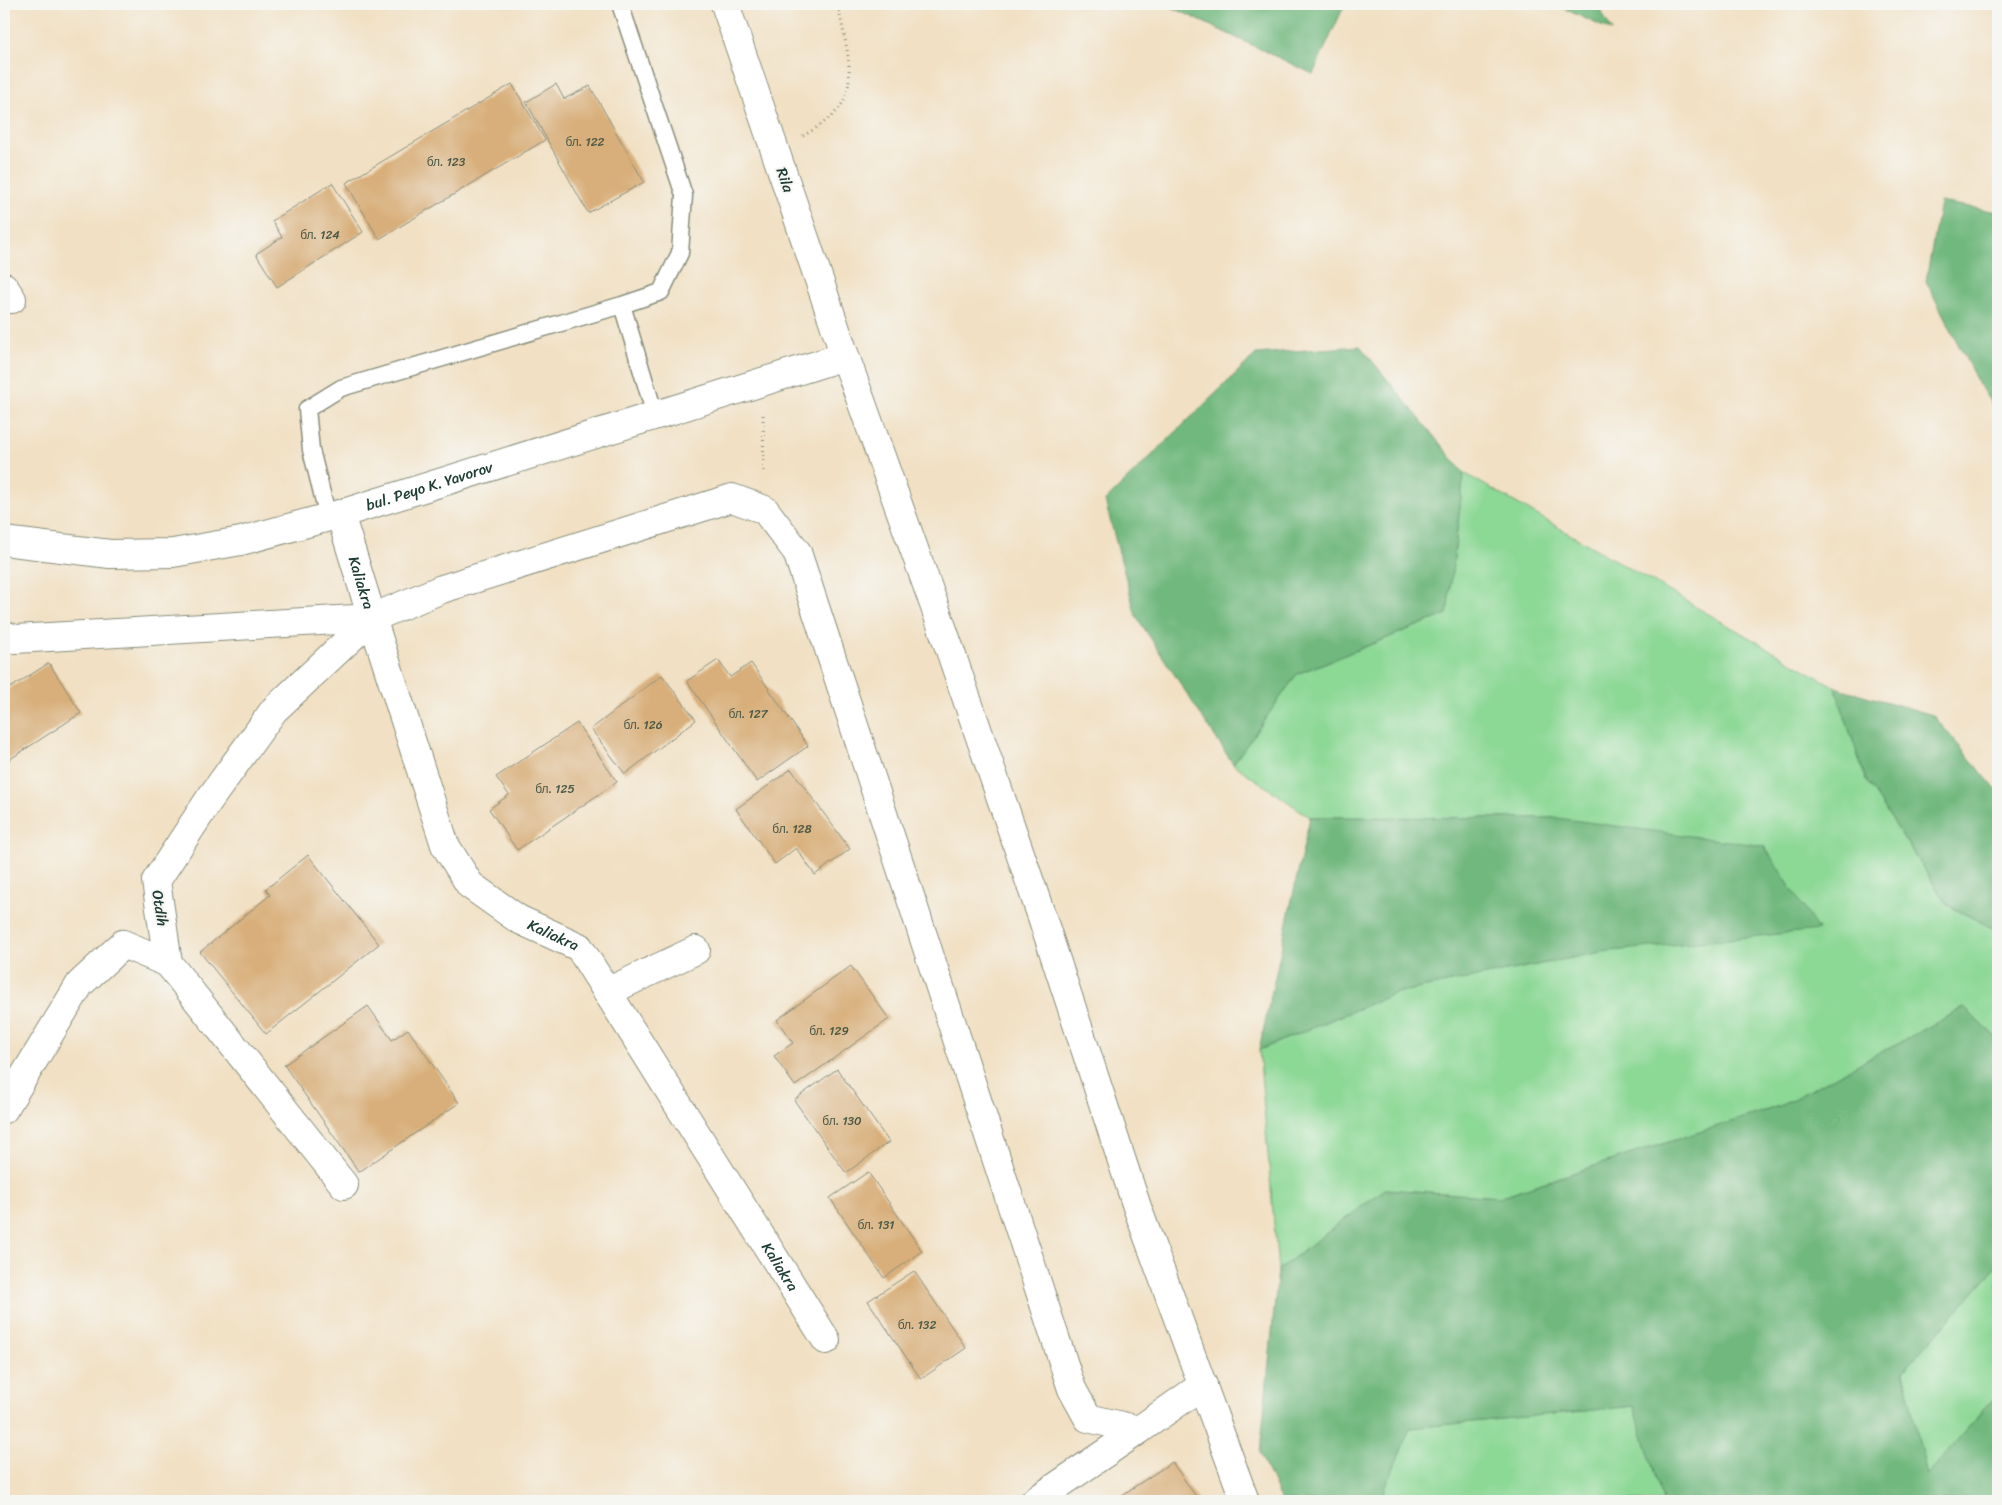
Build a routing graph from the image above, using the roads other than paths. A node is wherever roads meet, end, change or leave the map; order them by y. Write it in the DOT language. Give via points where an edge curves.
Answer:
graph roads {
  1 [pos="620,4"];
  2 [pos="725,4"];
  3 [pos="622,305"];
  4 [pos="845,356"];
  5 [pos="655,415"];
  6 [pos="334,515"];
  7 [pos="4,541"];
  8 [pos="372,618"];
  9 [pos="4,635"];
  10 [pos="696,950"];
  11 [pos="168,963"];
  12 [pos="607,992"];
  13 [pos="4,1109"];
  14 [pos="344,1185"];
  15 [pos="826,1340"];
  16 [pos="1203,1385"];
  17 [pos="1139,1430"];
  18 [pos="1035,1501"];
  19 [pos="1245,1501"];
  1 -- 3 [label="lane" via="684,196 680,253 661,292"];
  2 -- 4 [label="street, Rila"];
  3 -- 5 [label="lane"];
  3 -- 6 [label="lane" via="341,388 307,409 311,450"];
  4 -- 5 [label="street, bul. Peyo K. Yavorov"];
  4 -- 16 [label="street, Rila" via="1035,898 1137,1207"];
  5 -- 6 [label="street, bul. Peyo K. Yavorov"];
  6 -- 7 [label="street, bul. Peyo K. Yavorov" via="241,541 172,553 110,554"];
  6 -- 8 [label="street, Kaliakra"];
  8 -- 9 [label="street" via="15,638"];
  8 -- 11 [label="street, Otdih" via="274,710 156,881"];
  8 -- 12 [label="street, Kaliakra" via="445,845 470,885 518,919 579,947"];
  8 -- 17 [label="street" via="442,589 732,498 765,510 797,552 1072,1389 1088,1418"];
  10 -- 12 [label="street"];
  11 -- 13 [label="street" via="123,944 80,984"];
  11 -- 14 [label="street"];
  12 -- 15 [label="street, Kaliakra"];
  16 -- 17 [label="street"];
  16 -- 19 [label="street, Rila"];
  17 -- 18 [label="street"];
}
